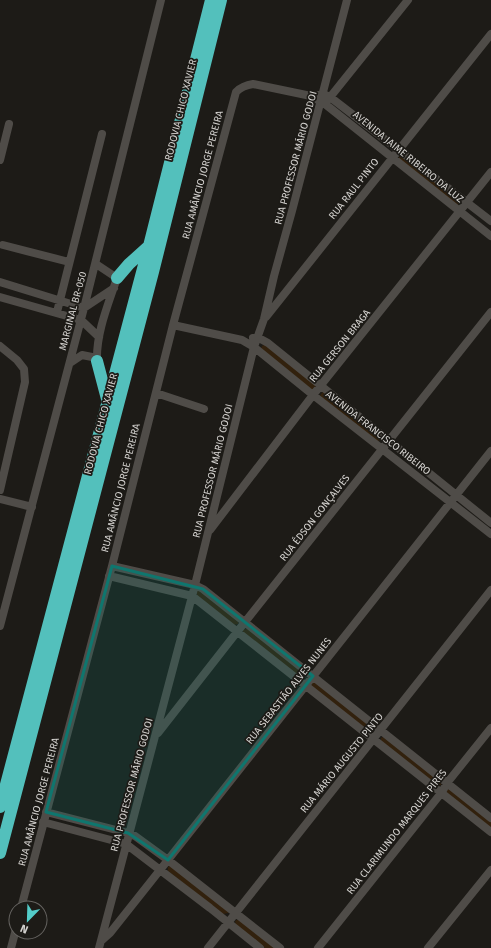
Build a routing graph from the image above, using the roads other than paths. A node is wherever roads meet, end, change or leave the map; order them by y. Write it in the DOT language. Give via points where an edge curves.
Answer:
graph roads {
  1 [pos="161,0"];
  2 [pos="211,0"];
  3 [pos="221,0"];
  4 [pos="347,0"];
  5 [pos="408,0"];
  6 [pos="491,34"];
  7 [pos="325,99"];
  8 [pos="9,124"];
  9 [pos="102,134"];
  10 [pos="399,150"];
  11 [pos="392,157"];
  12 [pos="0,160"];
  13 [pos="491,172"];
  14 [pos="467,202"];
  15 [pos="460,211"];
  16 [pos="491,221"];
  17 [pos="491,236"];
  18 [pos="3,245"];
  19 [pos="149,246"];
  20 [pos="69,262"];
  21 [pos="96,264"];
  22 [pos="0,282"];
  23 [pos="115,283"];
  24 [pos="0,297"];
  25 [pos="59,301"];
  26 [pos="84,308"];
  27 [pos="57,312"];
  28 [pos="491,312"];
  29 [pos="264,319"];
  30 [pos="81,320"];
  31 [pos="173,325"];
  32 [pos="99,337"];
  33 [pos="258,337"];
  34 [pos="242,340"];
  35 [pos="0,346"];
  36 [pos="254,347"];
  37 [pos="98,361"];
  38 [pos="70,363"];
  39 [pos="321,386"];
  40 [pos="156,393"];
  41 [pos="313,395"];
  42 [pos="107,400"];
  43 [pos="204,409"];
  44 [pos="389,440"];
  45 [pos="383,449"];
  46 [pos="491,451"];
  47 [pos="0,490"];
  48 [pos="455,495"];
  49 [pos="0,499"];
  50 [pos="450,502"];
  51 [pos="32,507"];
  52 [pos="491,523"];
  53 [pos="207,533"];
  54 [pos="491,534"];
  55 [pos="112,566"];
  56 [pos="109,576"];
  57 [pos="195,585"];
  58 [pos="491,590"];
  59 [pos="192,596"];
  60 [pos="244,623"];
  61 [pos="0,626"];
  62 [pos="236,632"];
  63 [pos="313,676"];
  64 [pos="306,686"];
  65 [pos="491,728"];
  66 [pos="381,730"];
  67 [pos="155,737"];
  68 [pos="374,739"];
  69 [pos="447,783"];
  70 [pos="442,792"];
  71 [pos="0,807"];
  72 [pos="46,812"];
  73 [pos="491,818"];
  74 [pos="43,822"];
  75 [pos="491,832"];
  76 [pos="128,833"];
  77 [pos="126,844"];
  78 [pos="0,853"];
  79 [pos="168,860"];
  80 [pos="160,870"];
  81 [pos="491,870"];
  82 [pos="23,900"];
  83 [pos="236,912"];
  84 [pos="227,923"];
  85 [pos="100,945"];
  86 [pos="208,948"];
  87 [pos="260,948"];
  88 [pos="280,948"];
  89 [pos="318,948"];
  90 [pos="428,948"];
  1 -- 21 [label="street, MARGINAL BR-050"];
  2 -- 19 [label="highway, RODOVIA CHICO XAVIER"];
  3 -- 78 [label="highway, RODOVIA CHICO XAVIER" via="153,272"];
  4 -- 7 [label="street, RUA PROFESSOR MÁRIO GODOI"];
  5 -- 7 [label="street"];
  6 -- 10 [label="street, RUA RAUL PINTO"];
  7 -- 10 [label="street, AVENIDA JAIME RIBEIRO DA LUZ"];
  7 -- 11 [label="street, AVENIDA JAIME RIBEIRO DA LUZ"];
  7 -- 29 [label="street, RUA PROFESSOR MÁRIO GODOI"];
  7 -- 31 [label="street, RUA AMÂNCIO JORGE PEREIRA" via="253,84 236,92"];
  8 -- 12 [label="street"];
  9 -- 20 [label="street"];
  10 -- 11 [label="street, RUA RAUL PINTO"];
  10 -- 14 [label="street, AVENIDA JAIME RIBEIRO DA LUZ"];
  11 -- 15 [label="street, AVENIDA JAIME RIBEIRO DA LUZ"];
  11 -- 29 [label="street, RUA RAUL PINTO"];
  13 -- 14 [label="street, RUA GERSON BRAGA"];
  14 -- 15 [label="street, RUA GERSON BRAGA"];
  14 -- 16 [label="street, AVENIDA JAIME RIBEIRO DA LUZ"];
  15 -- 17 [label="street, AVENIDA JAIME RIBEIRO DA LUZ"];
  15 -- 39 [label="street, RUA GERSON BRAGA"];
  18 -- 20 [label="street"];
  19 -- 23 [label="highway" via="129,264"];
  19 -- 42 [label="highway, RODOVIA CHICO XAVIER"];
  20 -- 25 [label="street"];
  21 -- 23 [label="street"];
  21 -- 26 [label="street, MARGINAL BR-050"];
  22 -- 25 [label="street"];
  23 -- 26 [label="street"];
  23 -- 32 [label="street"];
  24 -- 27 [label="street"];
  25 -- 26 [label="street"];
  25 -- 27 [label="street"];
  26 -- 30 [label="street, MARGINAL BR-050"];
  27 -- 30 [label="street"];
  28 -- 44 [label="street, RUA ÉDSON GONÇALVES"];
  29 -- 33 [label="street, RUA PROFESSOR MÁRIO GODOI"];
  30 -- 32 [label="street"];
  30 -- 38 [label="street, MARGINAL BR-050"];
  31 -- 34 [label="street"];
  31 -- 40 [label="street, RUA AMÂNCIO JORGE PEREIRA"];
  32 -- 37 [label="street"];
  33 -- 34 [label="street"];
  33 -- 36 [label="street, RUA PROFESSOR MÁRIO GODOI"];
  33 -- 39 [label="street, AVENIDA FRANCISCO RIBEIRO"];
  34 -- 36 [label="street"];
  35 -- 47 [label="street" via="24,369 25,382"];
  36 -- 41 [label="street, AVENIDA FRANCISCO RIBEIRO"];
  36 -- 53 [label="street, RUA PROFESSOR MÁRIO GODOI"];
  37 -- 38 [label="street" via="82,355"];
  37 -- 42 [label="highway"];
  38 -- 51 [label="street, MARGINAL BR-050"];
  39 -- 41 [label="street, RUA GERSON BRAGA"];
  39 -- 44 [label="street, AVENIDA FRANCISCO RIBEIRO"];
  40 -- 43 [label="street"];
  40 -- 55 [label="street, RUA AMÂNCIO JORGE PEREIRA"];
  41 -- 45 [label="street, AVENIDA FRANCISCO RIBEIRO"];
  41 -- 53 [label="street, RUA GERSON BRAGA"];
  42 -- 71 [label="highway, RODOVIA CHICO XAVIER"];
  44 -- 45 [label="street, RUA ÉDSON GONÇALVES"];
  44 -- 48 [label="street, AVENIDA FRANCISCO RIBEIRO"];
  45 -- 50 [label="street, AVENIDA FRANCISCO RIBEIRO"];
  45 -- 60 [label="street, RUA ÉDSON GONÇALVES"];
  46 -- 48 [label="street, RUA SEBASTIÃO ALVES NUNES"];
  48 -- 50 [label="street, RUA SEBASTIÃO ALVES NUNES"];
  48 -- 52 [label="street, AVENIDA FRANCISCO RIBEIRO"];
  49 -- 51 [label="street"];
  50 -- 54 [label="street, AVENIDA FRANCISCO RIBEIRO"];
  50 -- 63 [label="street, RUA SEBASTIÃO ALVES NUNES"];
  51 -- 61 [label="street, MARGINAL BR-050"];
  53 -- 57 [label="street, RUA PROFESSOR MÁRIO GODOI"];
  55 -- 56 [label="street, RUA AMÂNCIO JORGE PEREIRA"];
  55 -- 57 [label="street"];
  56 -- 59 [label="street"];
  56 -- 72 [label="street, RUA AMÂNCIO JORGE PEREIRA"];
  57 -- 59 [label="street, RUA PROFESSOR MÁRIO GODOI"];
  57 -- 60 [label="street"];
  58 -- 66 [label="street, RUA MÁRIO AUGUSTO PINTO"];
  59 -- 62 [label="street"];
  59 -- 67 [label="street, RUA PROFESSOR MÁRIO GODOI"];
  60 -- 62 [label="street, RUA ÉDSON GONÇALVES"];
  60 -- 63 [label="street"];
  62 -- 64 [label="street"];
  62 -- 67 [label="street, RUA ÉDSON GONÇALVES"];
  63 -- 64 [label="street, RUA SEBASTIÃO ALVES NUNES"];
  63 -- 66 [label="street"];
  64 -- 68 [label="street"];
  64 -- 79 [label="street, RUA SEBASTIÃO ALVES NUNES"];
  65 -- 69 [label="street, RUA CLARIMUNDO MARQUES PIRES"];
  66 -- 68 [label="street, RUA MÁRIO AUGUSTO PINTO"];
  66 -- 69 [label="street"];
  67 -- 76 [label="street, RUA PROFESSOR MÁRIO GODOI"];
  68 -- 70 [label="street"];
  68 -- 83 [label="street, RUA MÁRIO AUGUSTO PINTO"];
  69 -- 70 [label="street, RUA CLARIMUNDO MARQUES PIRES"];
  69 -- 73 [label="street"];
  70 -- 75 [label="street"];
  70 -- 89 [label="street, RUA CLARIMUNDO MARQUES PIRES"];
  72 -- 74 [label="street, RUA AMÂNCIO JORGE PEREIRA"];
  72 -- 76 [label="street"];
  74 -- 77 [label="street"];
  74 -- 82 [label="street, RUA AMÂNCIO JORGE PEREIRA"];
  76 -- 77 [label="street, RUA PROFESSOR MÁRIO GODOI"];
  76 -- 79 [label="street"];
  77 -- 80 [label="street"];
  77 -- 85 [label="street, RUA PROFESSOR MÁRIO GODOI"];
  79 -- 80 [label="street, RUA SEBASTIÃO ALVES NUNES"];
  79 -- 83 [label="street"];
  80 -- 84 [label="street"];
  80 -- 85 [label="street, RUA SEBASTIÃO ALVES NUNES"];
  81 -- 90 [label="street"];
  83 -- 84 [label="street, RUA MÁRIO AUGUSTO PINTO"];
  83 -- 88 [label="street"];
  84 -- 86 [label="street, RUA MÁRIO AUGUSTO PINTO"];
  84 -- 87 [label="street"];
}
